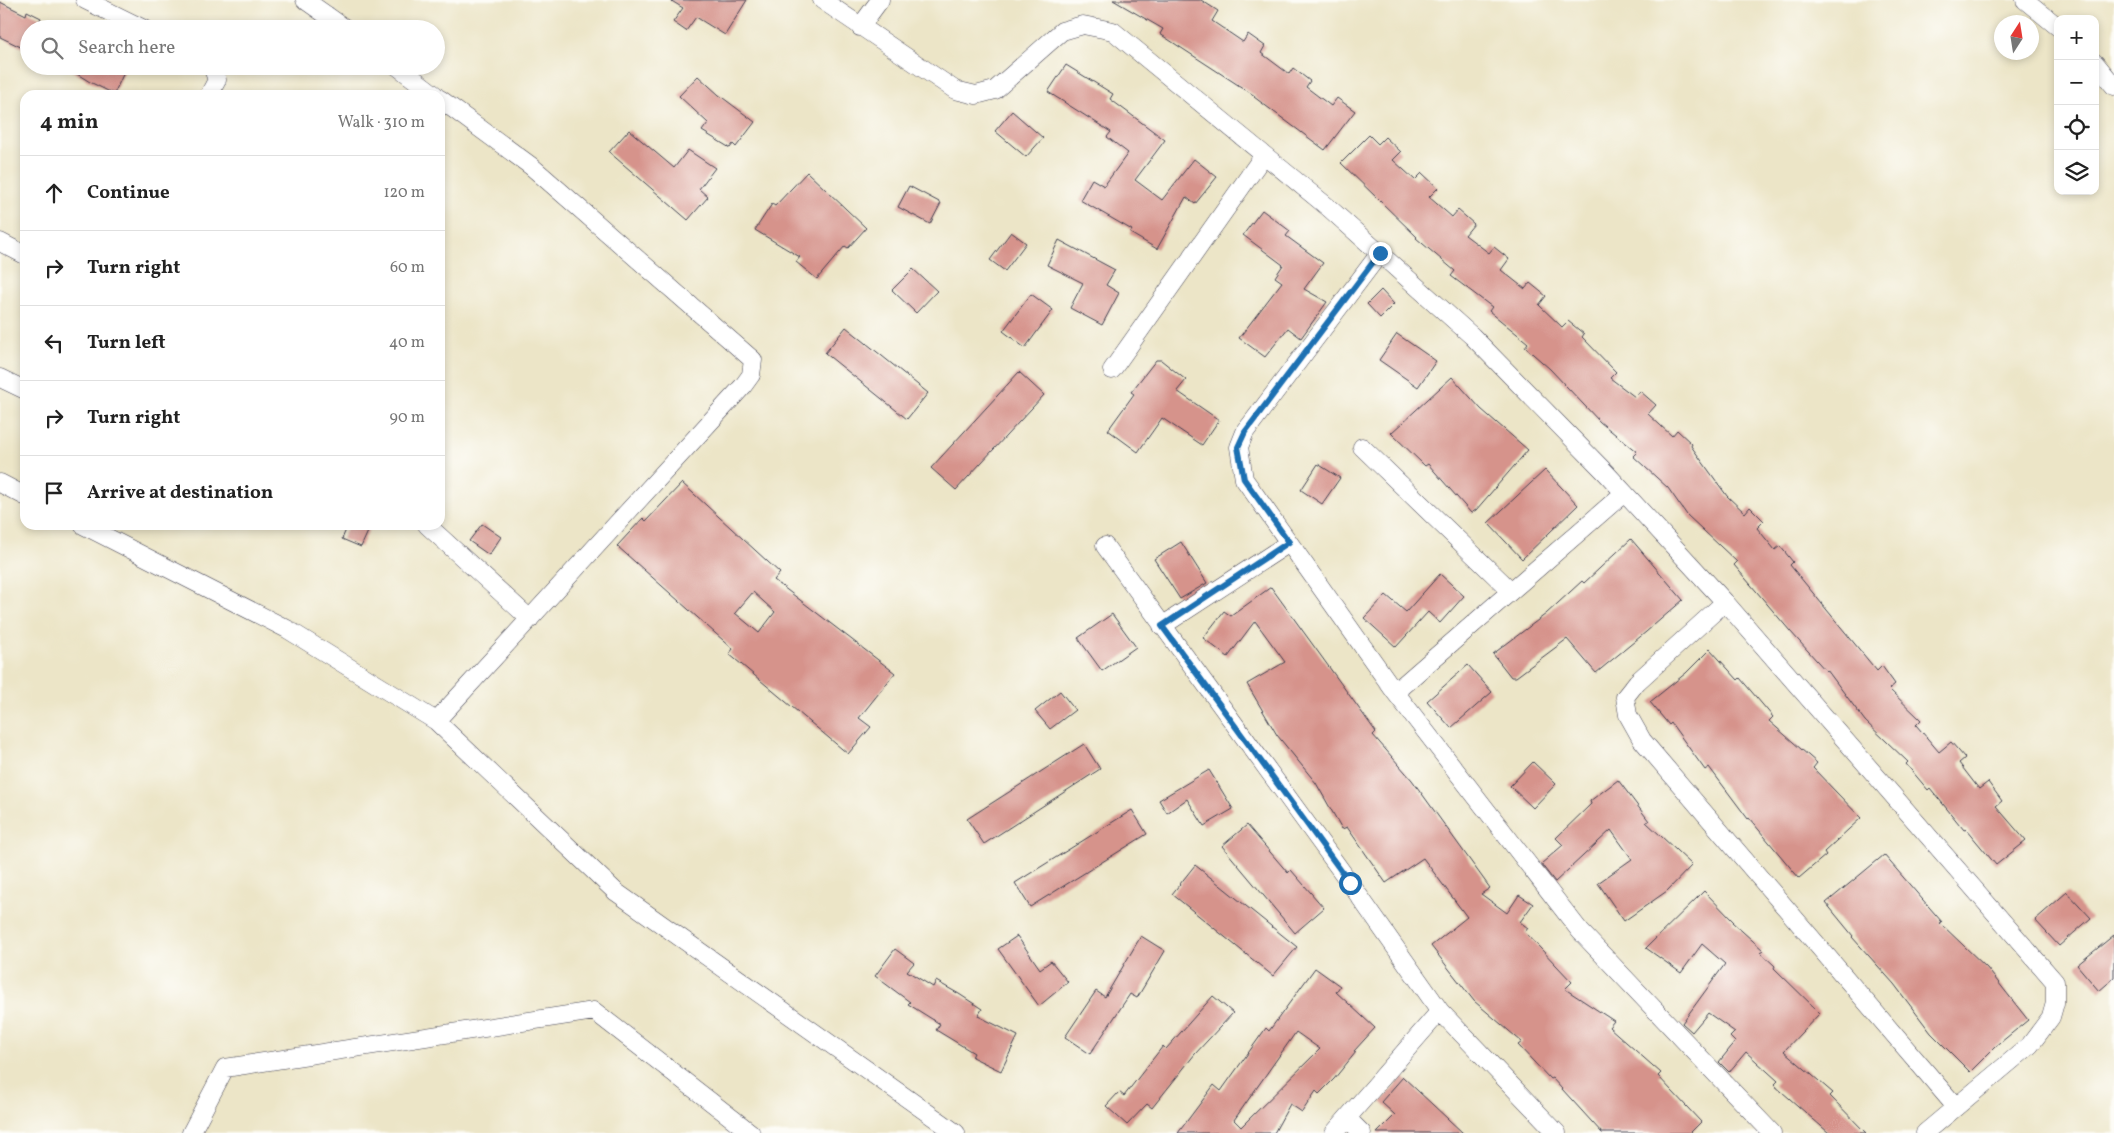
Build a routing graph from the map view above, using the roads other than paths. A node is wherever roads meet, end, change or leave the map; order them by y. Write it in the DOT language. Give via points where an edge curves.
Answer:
graph roads {
  1 [pos="84,0"];
  2 [pos="822,0"];
  3 [pos="880,0"];
  4 [pos="2025,0"];
  5 [pos="311,1"];
  6 [pos="125,20"];
  7 [pos="335,20"];
  8 [pos="2054,24"];
  9 [pos="860,27"];
  10 [pos="2099,68"];
  11 [pos="215,75"];
  12 [pos="409,75"];
  13 [pos="2114,86"];
  14 [pos="212,90"];
  15 [pos="428,90"];
  16 [pos="445,103"];
  17 [pos="1264,155"];
  18 [pos="0,242"];
  19 [pos="20,252"];
  20 [pos="1380,253"];
  21 [pos="1112,370"];
  22 [pos="0,378"];
  23 [pos="20,388"];
  24 [pos="1362,447"];
  25 [pos="0,483"];
  26 [pos="20,493"];
  27 [pos="1624,493"];
  28 [pos="93,530"];
  29 [pos="432,530"];
  30 [pos="1289,542"];
  31 [pos="1105,546"];
  32 [pos="1512,591"];
  33 [pos="1725,602"];
  34 [pos="530,619"];
  35 [pos="1162,626"];
  36 [pos="1395,692"];
  37 [pos="436,721"];
  38 [pos="1440,1010"];
  39 [pos="1956,1107"];
  40 [pos="1347,1118"];
  41 [pos="191,1133"];
  42 [pos="751,1133"];
  43 [pos="956,1133"];
  44 [pos="1334,1133"];
  45 [pos="1362,1133"];
  46 [pos="1557,1133"];
  47 [pos="1772,1133"];
  48 [pos="1925,1133"];
  1 -- 6 [label="street"];
  2 -- 9 [label="street"];
  3 -- 9 [label="street"];
  4 -- 8 [label="street"];
  5 -- 7 [label="street"];
  9 -- 17 [label="street" via="955,90 976,95 995,90 1062,31 1083,25 1113,31"];
  10 -- 13 [label="street"];
  11 -- 14 [label="street" via="217,80"];
  12 -- 15 [label="street"];
  16 -- 34 [label="street" via="531,166 753,360 751,375 743,386"];
  17 -- 20 [label="street"];
  17 -- 21 [label="street"];
  18 -- 19 [label="street"];
  20 -- 27 [label="street" via="1472,336"];
  20 -- 30 [label="street" via="1245,432 1238,447 1244,479"];
  22 -- 23 [label="street"];
  24 -- 32 [label="street"];
  25 -- 26 [label="street"];
  27 -- 32 [label="street"];
  27 -- 33 [label="street"];
  28 -- 37 [label="street" via="287,629"];
  29 -- 34 [label="street"];
  30 -- 35 [label="street"];
  30 -- 36 [label="street"];
  31 -- 35 [label="street"];
  32 -- 36 [label="street"];
  33 -- 39 [label="street" via="1636,682 1625,697 1628,714 1642,740"];
  33 -- 39 [label="street" via="2056,982 2051,1017 2030,1045"];
  34 -- 37 [label="street"];
  35 -- 38 [label="street"];
  36 -- 47 [label="street" via="1580,931"];
  37 -- 43 [label="street" via="616,892"];
  38 -- 40 [label="street"];
  38 -- 46 [label="street"];
  39 -- 48 [label="street"];
  40 -- 44 [label="street"];
  40 -- 45 [label="street"];
  41 -- 42 [label="street" via="225,1068 594,1011"];
}
